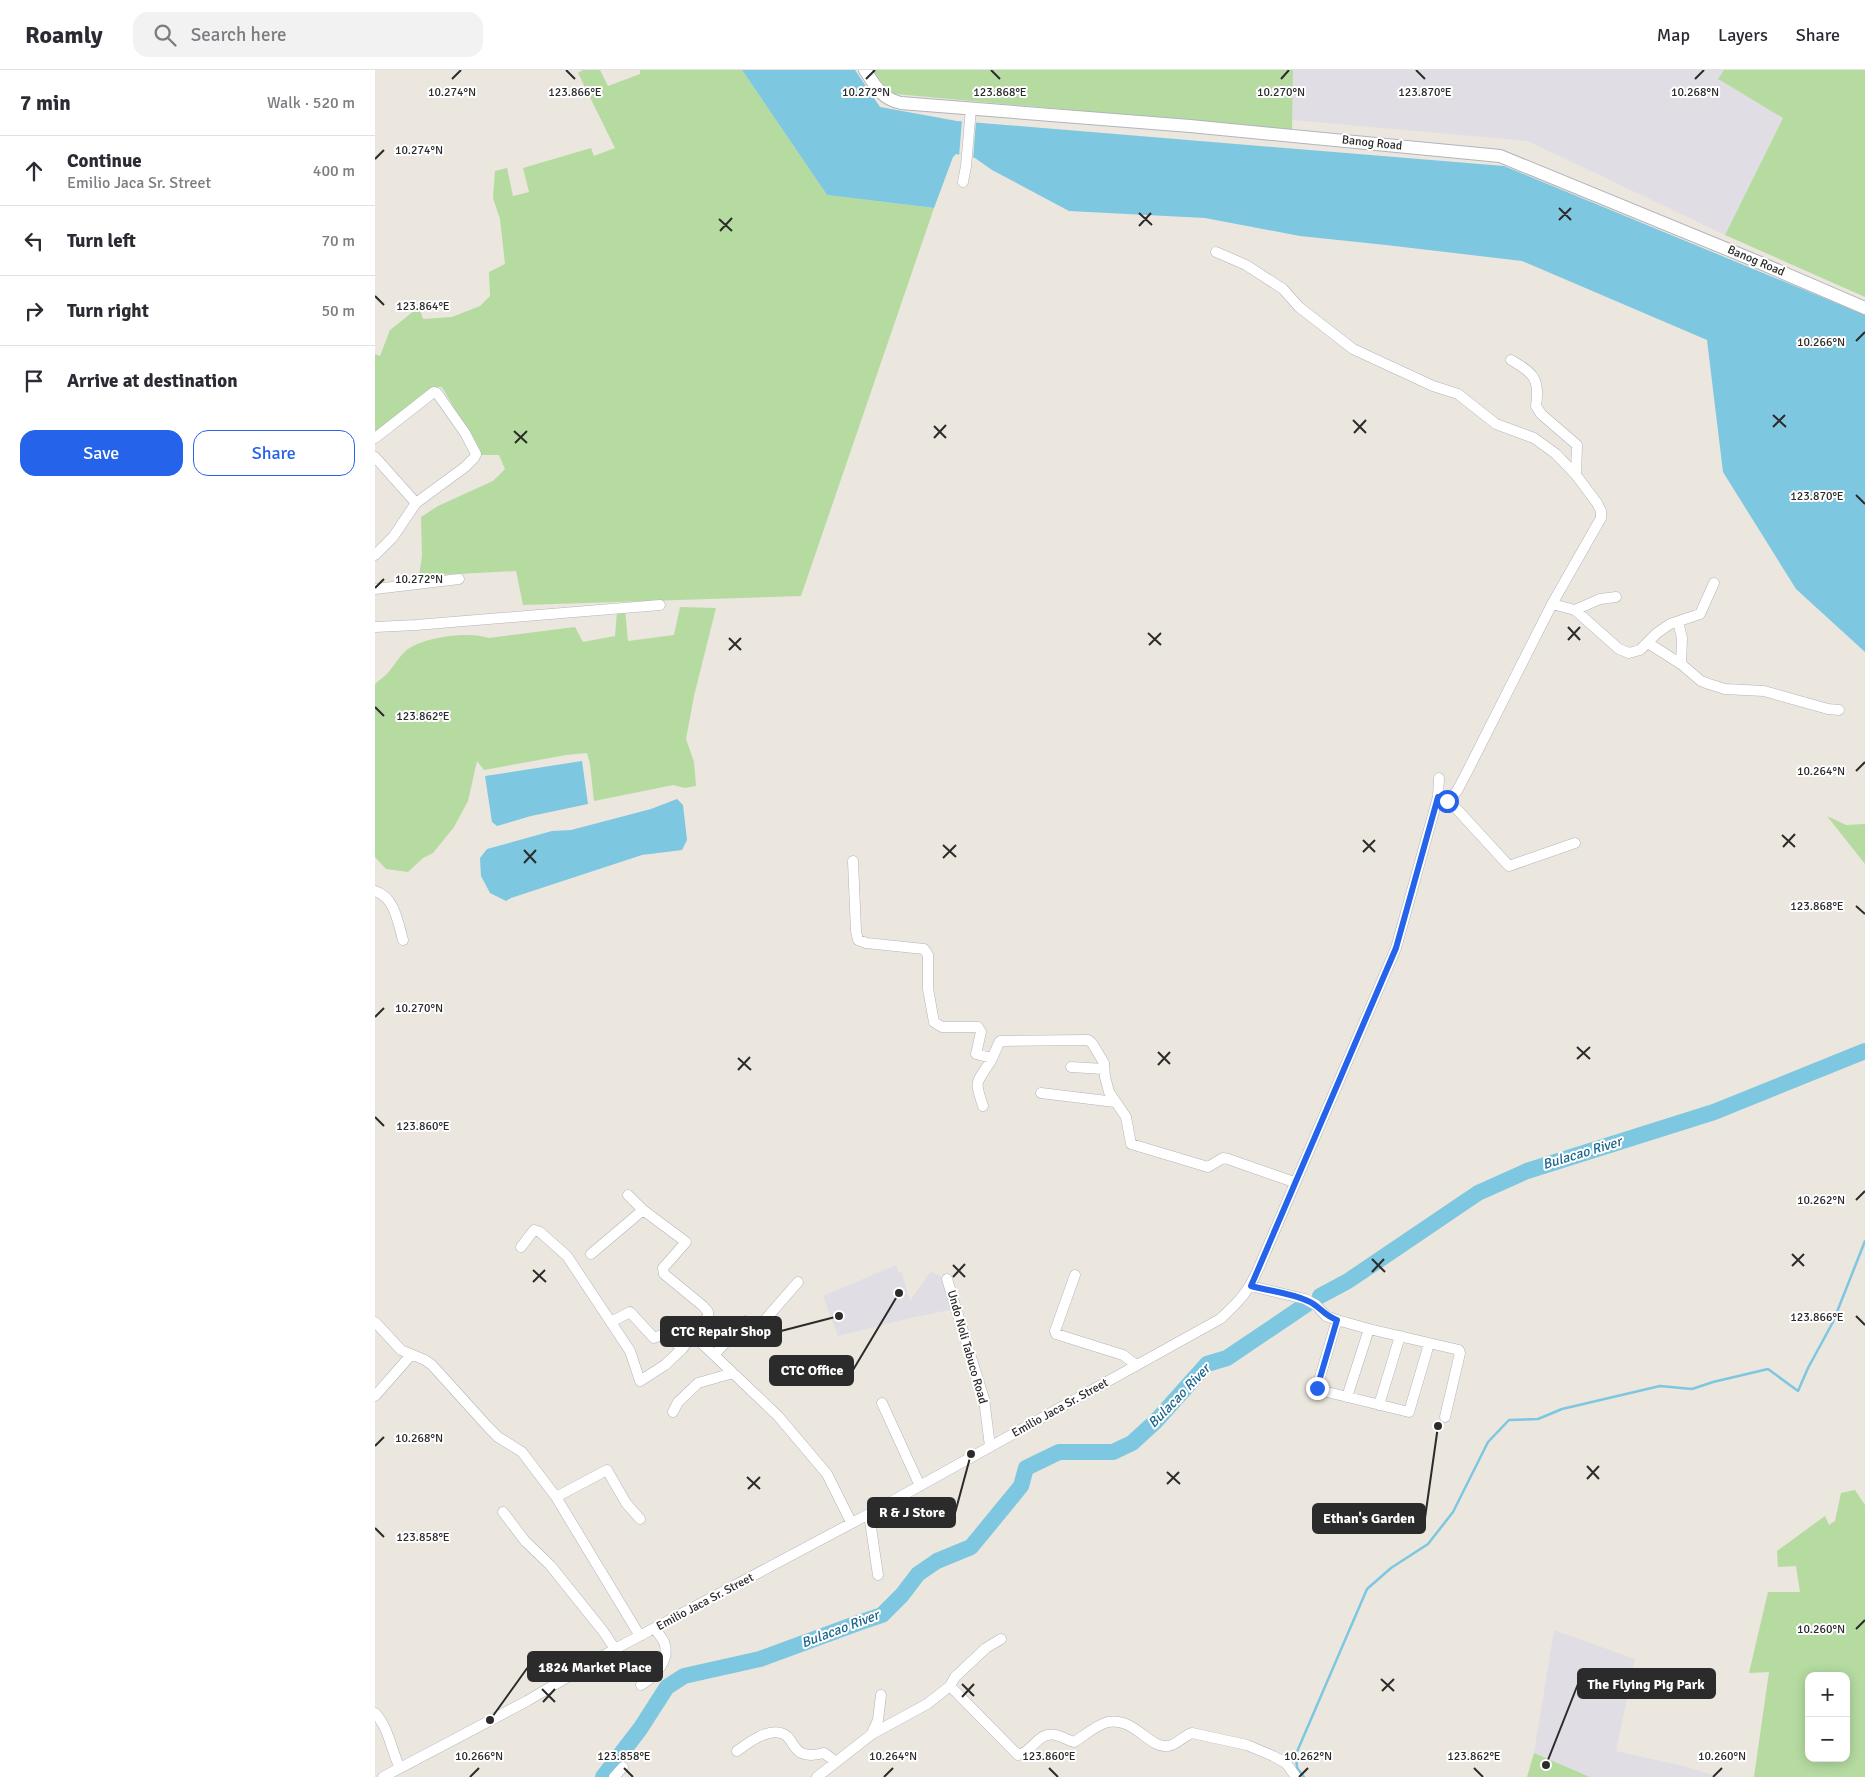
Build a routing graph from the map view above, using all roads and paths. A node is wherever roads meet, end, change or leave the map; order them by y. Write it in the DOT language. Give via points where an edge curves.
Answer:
graph roads {
  1 [pos="865,70"];
  2 [pos="970,114"];
  3 [pos="963,182"];
  4 [pos="1216,252"];
  5 [pos="1865,308"];
  6 [pos="1511,360"];
  7 [pos="375,438"];
  8 [pos="375,457"];
  9 [pos="1576,475"];
  10 [pos="416,503"];
  11 [pos="375,555"];
  12 [pos="459,579"];
  13 [pos="1714,583"];
  14 [pos="375,589"];
  15 [pos="1616,597"];
  16 [pos="1552,604"];
  17 [pos="660,605"];
  18 [pos="1575,610"];
  19 [pos="1678,622"];
  20 [pos="375,627"];
  21 [pos="1648,643"];
  22 [pos="1681,664"];
  23 [pos="1839,710"];
  24 [pos="1439,778"];
  25 [pos="1442,799"];
  26 [pos="1575,843"];
  27 [pos="853,860"];
  28 [pos="375,891"];
  29 [pos="403,940"];
  30 [pos="992,1058"];
  31 [pos="1071,1067"];
  32 [pos="1104,1070"];
  33 [pos="1041,1094"];
  34 [pos="1115,1102"];
  35 [pos="983,1106"];
  36 [pos="1294,1182"];
  37 [pos="628,1195"];
  38 [pos="643,1210"];
  39 [pos="521,1247"];
  40 [pos="591,1254"];
  41 [pos="1075,1275"];
  42 [pos="947,1278"];
  43 [pos="799,1282"];
  44 [pos="1251,1286"];
  45 [pos="1337,1320"];
  46 [pos="375,1322"];
  47 [pos="611,1322"];
  48 [pos="1369,1330"];
  49 [pos="693,1335"];
  50 [pos="1400,1336"];
  51 [pos="1429,1344"];
  52 [pos="682,1349"];
  53 [pos="715,1354"];
  54 [pos="411,1355"];
  55 [pos="1136,1365"];
  56 [pos="733,1373"];
  57 [pos="375,1396"];
  58 [pos="1347,1397"];
  59 [pos="882,1403"];
  60 [pos="1379,1406"];
  61 [pos="673,1412"];
  62 [pos="1445,1417"];
  63 [pos="990,1446"];
  64 [pos="920,1486"];
  65 [pos="556,1497"];
  66 [pos="503,1512"];
  67 [pos="869,1514"];
  68 [pos="640,1519"];
  69 [pos="851,1522"];
  70 [pos="878,1575"];
  71 [pos="655,1629"];
  72 [pos="640,1636"];
  73 [pos="1001,1639"];
  74 [pos="615,1649"];
  75 [pos="641,1685"];
  76 [pos="950,1686"];
  77 [pos="881,1695"];
  78 [pos="375,1713"];
  79 [pos="872,1734"];
  80 [pos="737,1751"];
  81 [pos="836,1762"];
  82 [pos="623,1767"];
  83 [pos="400,1768"];
  84 [pos="383,1777"];
  85 [pos="614,1777"];
  86 [pos="817,1777"];
  87 [pos="1297,1777"];
  1 -- 2 [label="street, Banog Road" via="881,94 894,102"];
  2 -- 3 [label="street"];
  2 -- 5 [label="street, Banog Road" via="1210,128 1499,156"];
  4 -- 9 [label="street" via="1283,289 1299,307 1353,349 1458,394 1495,424 1534,438"];
  6 -- 9 [label="street" via="1524,367 1537,381 1536,406 1541,414 1577,445"];
  7 -- 10 [label="street" via="434,392 442,398 465,433 475,450 474,458"];
  8 -- 10 [label="street"];
  9 -- 16 [label="street" via="1597,503 1601,518"];
  10 -- 11 [label="street" via="393,537"];
  12 -- 14 [label="street"];
  13 -- 19 [label="street" via="1700,614"];
  15 -- 18 [label="street" via="1600,599"];
  16 -- 18 [label="street"];
  16 -- 25 [label="street" via="1457,791"];
  17 -- 20 [label="street"];
  18 -- 21 [label="street" via="1619,649 1629,653"];
  19 -- 21 [label="street" via="1657,633"];
  19 -- 22 [label="street" via="1683,638"];
  21 -- 22 [label="street"];
  22 -- 23 [label="street" via="1701,681 1725,689 1764,691"];
  24 -- 25 [label="street, Emilio Jaca Sr. Street"];
  25 -- 26 [label="street" via="1453,805 1509,866"];
  25 -- 36 [label="street, Emilio Jaca Sr. Street" via="1396,948"];
  27 -- 30 [label="street" via="858,940 926,952 934,1022 942,1027 977,1027 981,1032 976,1054"];
  28 -- 29 [label="street" via="386,896 392,905"];
  30 -- 32 [label="street" via="1003,1040 1083,1039 1093,1043 1104,1063"];
  30 -- 35 [label="street" via="978,1079"];
  31 -- 32 [label="street"];
  32 -- 34 [label="street"];
  33 -- 34 [label="street"];
  34 -- 36 [label="street" via="1126,1117 1129,1140 1135,1146 1208,1167 1228,1158"];
  36 -- 44 [label="street, Emilio Jaca Sr. Street"];
  37 -- 38 [label="street"];
  38 -- 40 [label="street"];
  38 -- 49 [label="street" via="687,1242 663,1268 664,1274 708,1312"];
  39 -- 47 [label="street" via="534,1230 540,1232 567,1256"];
  41 -- 55 [label="street" via="1056,1334 1123,1355"];
  42 -- 63 [label="street, Undo Noli Tabuco Road" via="984,1399"];
  43 -- 53 [label="street" via="758,1328 745,1321"];
  44 -- 45 [label="street" via="1305,1299"];
  44 -- 55 [label="street, Emilio Jaca Sr. Street" via="1219,1320"];
  45 -- 48 [label="street"];
  45 -- 58 [label="street" via="1317,1388"];
  46 -- 54 [label="street" via="401,1350"];
  47 -- 52 [label="street" via="630,1312 654,1338 666,1333"];
  47 -- 52 [label="street" via="630,1351 641,1381"];
  48 -- 50 [label="street"];
  48 -- 58 [label="street"];
  49 -- 52 [label="street"];
  49 -- 53 [label="street"];
  50 -- 51 [label="street"];
  50 -- 60 [label="street"];
  51 -- 60 [label="street" via="1409,1412"];
  51 -- 62 [label="street" via="1457,1348 1460,1353"];
  53 -- 56 [label="street"];
  54 -- 57 [label="street"];
  54 -- 65 [label="street" via="432,1365 498,1437 522,1452"];
  55 -- 63 [label="street, Emilio Jaca Sr. Street"];
  56 -- 61 [label="street" via="698,1383 678,1402"];
  56 -- 69 [label="street" via="778,1416 827,1474"];
  58 -- 60 [label="street"];
  59 -- 64 [label="street"];
  63 -- 64 [label="street, Emilio Jaca Sr. Street"];
  64 -- 67 [label="street, Emilio Jaca Sr. Street"];
  65 -- 68 [label="street" via="607,1470 626,1503"];
  65 -- 72 [label="street"];
  66 -- 74 [label="street" via="525,1541 550,1565"];
  67 -- 69 [label="street, Emilio Jaca Sr. Street"];
  67 -- 70 [label="street"];
  69 -- 71 [label="street, Emilio Jaca Sr. Street"];
  71 -- 72 [label="street, Emilio Jaca Sr. Street"];
  71 -- 75 [label="street" via="664,1642 665,1659"];
  72 -- 74 [label="street, Emilio Jaca Sr. Street"];
  73 -- 76 [label="street" via="986,1648 955,1677"];
  74 -- 83 [label="street, Emilio Jaca Sr. Street" via="527,1701"];
  76 -- 79 [label="street" via="927,1704"];
  76 -- 87 [label="street" via="1018,1755 1023,1755 1046,1735 1074,1742 1106,1722 1115,1722 1130,1725 1156,1745 1166,1747 1192,1733 1247,1745 1282,1760"];
  77 -- 79 [label="street" via="878,1720"];
  78 -- 83 [label="street" via="382,1720"];
  79 -- 81 [label="street"];
  80 -- 81 [label="street" via="774,1732 789,1738 799,1752 823,1753"];
  81 -- 86 [label="street"];
  82 -- 85 [label="street"];
  83 -- 84 [label="street, Emilio Jaca Sr. Street"];
}
